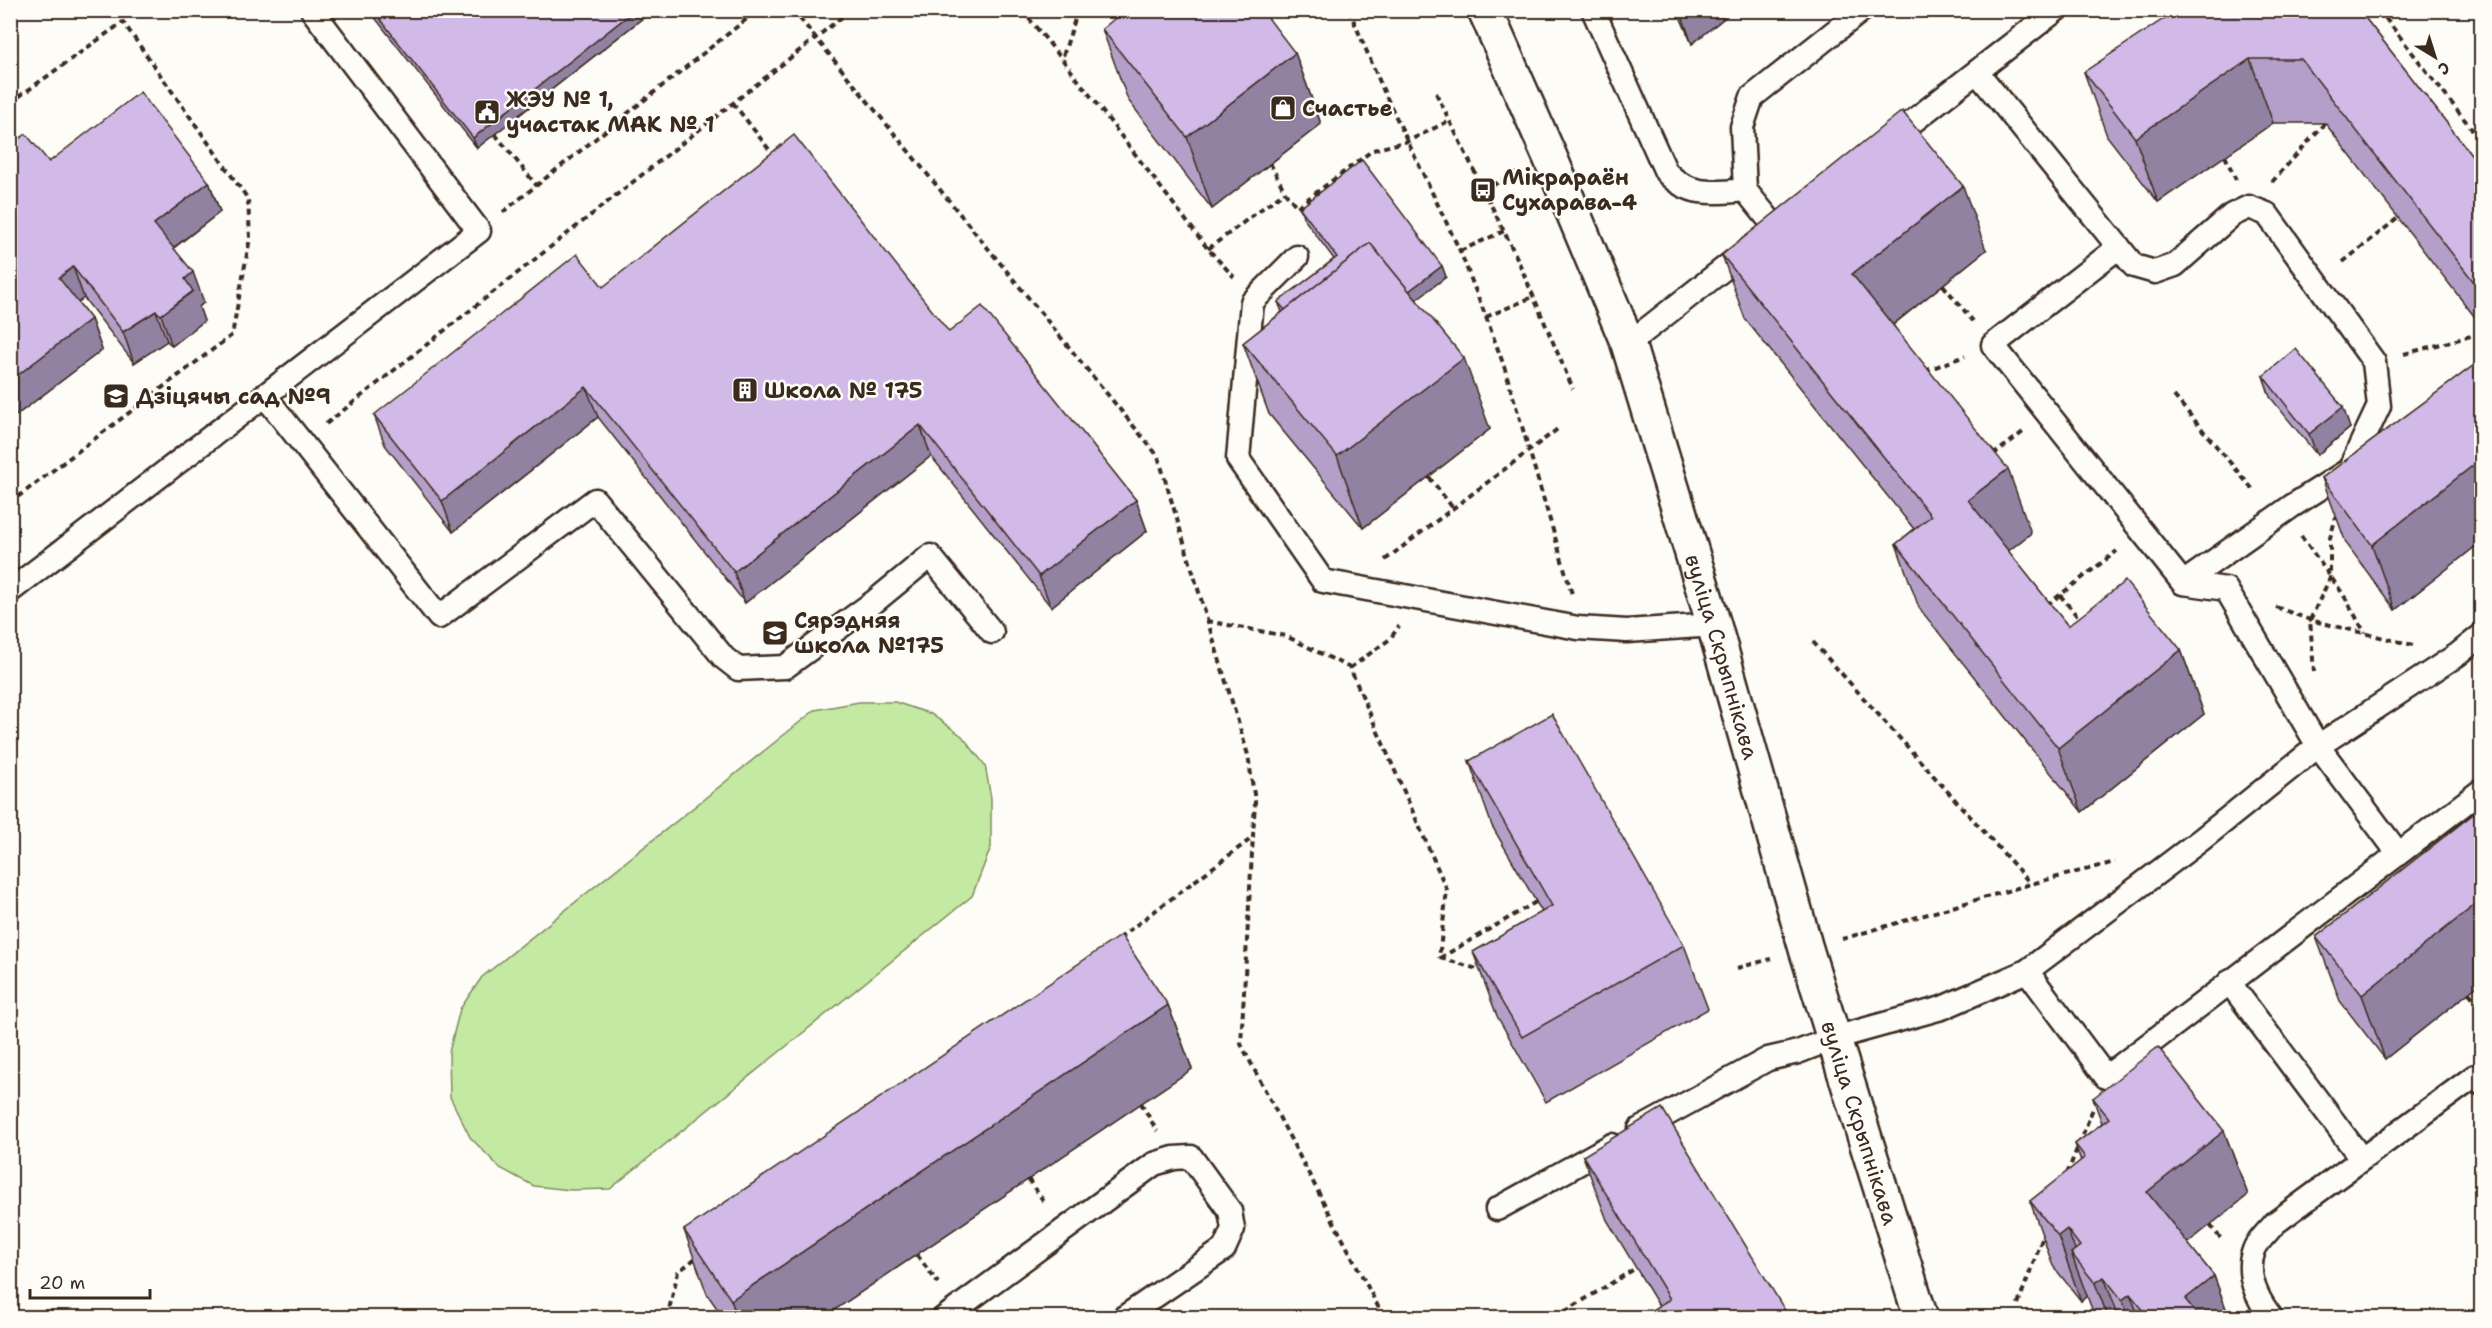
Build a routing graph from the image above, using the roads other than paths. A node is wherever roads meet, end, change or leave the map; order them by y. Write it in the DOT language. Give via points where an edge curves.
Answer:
graph roads {
  1 [pos="312,10"];
  2 [pos="1485,10"];
  3 [pos="1593,10"];
  4 [pos="1862,10"];
  5 [pos="2056,10"];
  6 [pos="1977,72"];
  7 [pos="1876,150"];
  8 [pos="1745,190"];
  9 [pos="1794,214"];
  10 [pos="1776,228"];
  11 [pos="2119,247"];
  12 [pos="1297,257"];
  13 [pos="1628,344"];
  14 [pos="265,396"];
  15 [pos="2183,583"];
  16 [pos="10,591"];
  17 [pos="1714,625"];
  18 [pos="992,632"];
  19 [pos="2481,635"];
  20 [pos="2318,746"];
  21 [pos="2481,790"];
  22 [pos="2398,853"];
  23 [pos="2027,971"];
  24 [pos="2229,982"];
  25 [pos="1834,1038"];
  26 [pos="2481,1084"];
  27 [pos="2361,1158"];
  28 [pos="1497,1209"];
  29 [pos="944,1317"];
  30 [pos="1123,1317"];
  31 [pos="1921,1317"];
  32 [pos="2272,1317"];
  1 -- 14 [label="lane" via="479,231"];
  2 -- 13 [label="main road, вуліца Скрыпнікава"];
  3 -- 8 [label="lane" via="1666,172 1677,184 1709,193"];
  4 -- 8 [label="lane" via="1752,98 1742,127"];
  5 -- 6 [label="lane"];
  6 -- 7 [label="lane"];
  6 -- 11 [label="lane"];
  8 -- 10 [label="lane"];
  9 -- 10 [label="lane"];
  10 -- 13 [label="lane"];
  11 -- 15 [label="lane" via="1993,345"];
  11 -- 15 [label="lane" via="2134,266 2155,272 2175,265 2232,215 2249,207 2267,214 2374,362 2379,406 2349,470"];
  12 -- 17 [label="lane" via="1252,302 1238,459 1323,581 1578,628 1627,631"];
  13 -- 17 [label="main road, вуліца Скрыпнікава"];
  14 -- 16 [label="lane"];
  14 -- 18 [label="lane" via="439,617 595,500 724,658 738,669 785,667 930,556"];
  15 -- 20 [label="lane" via="2226,589"];
  17 -- 25 [label="main road, вуліца Скрыпнікава"];
  19 -- 20 [label="lane" via="2457,655"];
  20 -- 22 [label="lane"];
  20 -- 23 [label="lane"];
  21 -- 22 [label="lane"];
  22 -- 24 [label="lane"];
  23 -- 24 [label="lane" via="2106,1077"];
  23 -- 25 [label="lane" via="1942,1008"];
  24 -- 27 [label="lane"];
  25 -- 28 [label="lane" via="1768,1059"];
  25 -- 31 [label="main road, вуліца Скрыпнікава"];
  26 -- 27 [label="lane" via="2475,1076"];
  27 -- 32 [label="lane" via="2275,1223 2254,1249 2251,1276 2260,1302"];
  29 -- 30 [label="lane" via="1154,1164 1191,1157 1230,1211 1233,1229 1224,1249"];
}
